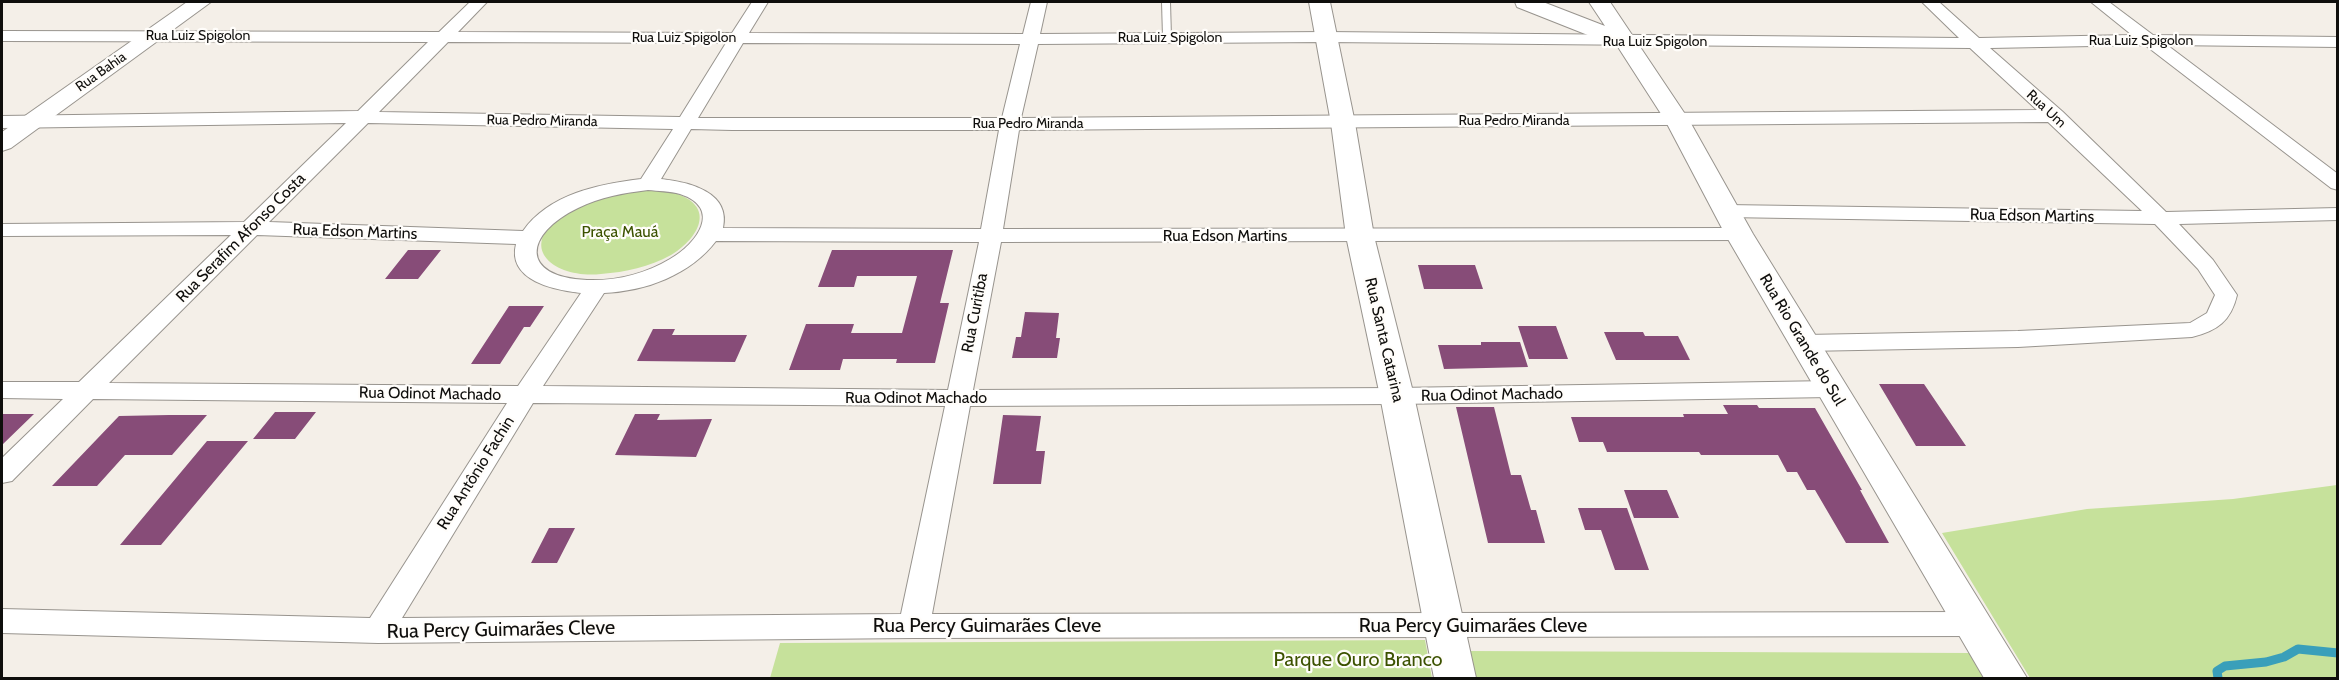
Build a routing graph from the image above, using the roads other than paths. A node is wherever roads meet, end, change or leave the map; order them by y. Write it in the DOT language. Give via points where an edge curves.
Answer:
graph roads {
  1 [pos="200,2"];
  2 [pos="479,2"];
  3 [pos="760,2"];
  4 [pos="1039,2"];
  5 [pos="1166,2"];
  6 [pos="1319,2"];
  7 [pos="1525,2"];
  8 [pos="1600,2"];
  9 [pos="1930,2"];
  10 [pos="2099,2"];
  11 [pos="2,36"];
  12 [pos="152,36"];
  13 [pos="1167,37"];
  14 [pos="1326,37"];
  15 [pos="444,38"];
  16 [pos="738,39"];
  17 [pos="1030,39"];
  18 [pos="2149,40"];
  19 [pos="1625,42"];
  20 [pos="2337,42"];
  21 [pos="1975,43"];
  22 [pos="2055,116"];
  23 [pos="364,117"];
  24 [pos="1677,120"];
  25 [pos="2,122"];
  26 [pos="31,122"];
  27 [pos="683,123"];
  28 [pos="1343,123"];
  29 [pos="1010,124"];
  30 [pos="2,143"];
  31 [pos="648,184"];
  32 [pos="2337,184"];
  33 [pos="2337,214"];
  34 [pos="2161,218"];
  35 [pos="1732,223"];
  36 [pos="251,228"];
  37 [pos="2,230"];
  38 [pos="711,234"];
  39 [pos="991,236"];
  40 [pos="1360,236"];
  41 [pos="529,238"];
  42 [pos="597,287"];
  43 [pos="1805,343"];
  44 [pos="1832,389"];
  45 [pos="2,390"];
  46 [pos="88,390"];
  47 [pos="524,396"];
  48 [pos="1397,396"];
  49 [pos="958,398"];
  50 [pos="2,474"];
  51 [pos="2,621"];
  52 [pos="1973,624"];
  53 [pos="914,626"];
  54 [pos="1445,626"];
  55 [pos="378,631"];
  56 [pos="1455,678"];
  57 [pos="2006,678"];
  1 -- 12 [label="street, Rua Bahia"];
  2 -- 15 [label="street, Rua Serafim Afonso Costa"];
  3 -- 16 [label="street"];
  4 -- 17 [label="street, Rua Curitiba"];
  5 -- 13 [label="lane"];
  6 -- 14 [label="street, Rua Santa Catarina"];
  7 -- 19 [label="street"];
  8 -- 19 [label="street, Rua Rio Grande do Sul"];
  9 -- 21 [label="street, Rua Um"];
  10 -- 18 [label="street"];
  11 -- 12 [label="street, Rua Luiz Spigolon"];
  12 -- 15 [label="street, Rua Luiz Spigolon"];
  12 -- 26 [label="street, Rua Bahia"];
  13 -- 14 [label="street, Rua Luiz Spigolon"];
  13 -- 17 [label="street, Rua Luiz Spigolon"];
  14 -- 19 [label="street, Rua Luiz Spigolon"];
  14 -- 28 [label="street, Rua Santa Catarina"];
  15 -- 16 [label="street, Rua Luiz Spigolon"];
  15 -- 23 [label="street, Rua Serafim Afonso Costa"];
  16 -- 17 [label="street, Rua Luiz Spigolon"];
  16 -- 27 [label="street"];
  17 -- 29 [label="street, Rua Curitiba"];
  18 -- 20 [label="street, Rua Luiz Spigolon"];
  18 -- 21 [label="street, Rua Luiz Spigolon"];
  18 -- 32 [label="street"];
  19 -- 21 [label="street, Rua Luiz Spigolon"];
  19 -- 24 [label="street, Rua Rio Grande do Sul"];
  21 -- 22 [label="street, Rua Um"];
  22 -- 24 [label="street, Rua Pedro Miranda"];
  22 -- 34 [label="street, Rua Um"];
  23 -- 26 [label="street, Rua Pedro Miranda"];
  23 -- 27 [label="street, Rua Pedro Miranda"];
  23 -- 36 [label="street, Rua Serafim Afonso Costa"];
  24 -- 28 [label="street, Rua Pedro Miranda"];
  24 -- 35 [label="street, Rua Rio Grande do Sul"];
  25 -- 26 [label="street, Rua Pedro Miranda"];
  26 -- 30 [label="street, Rua Bahia"];
  27 -- 29 [label="street, Rua Pedro Miranda"];
  27 -- 31 [label="street"];
  28 -- 29 [label="street, Rua Pedro Miranda"];
  28 -- 40 [label="street, Rua Santa Catarina"];
  29 -- 39 [label="street, Rua Curitiba"];
  31 -- 38 [label="street" via="689,190 704,198 715,221"];
  31 -- 41 [label="street" via="589,195 542,221"];
  33 -- 34 [label="street, Rua Edson Martins"];
  34 -- 35 [label="street, Rua Edson Martins"];
  34 -- 43 [label="street, Rua Um" via="2212,272 2226,295 2222,311 2206,325 2192,330 2018,339"];
  35 -- 40 [label="street, Rua Edson Martins"];
  35 -- 43 [label="street, Rua Rio Grande do Sul"];
  36 -- 37 [label="street, Rua Edson Martins"];
  36 -- 41 [label="street, Rua Edson Martins"];
  36 -- 46 [label="street, Rua Serafim Afonso Costa"];
  38 -- 39 [label="street, Rua Edson Martins"];
  38 -- 42 [label="street" via="699,249 672,267 627,283"];
  39 -- 40 [label="street, Rua Edson Martins"];
  39 -- 49 [label="street, Rua Curitiba"];
  40 -- 48 [label="street, Rua Santa Catarina"];
  41 -- 42 [label="street" via="525,251 537,274 552,282"];
  42 -- 47 [label="street, Rua Antônio Fachin"];
  43 -- 44 [label="street, Rua Rio Grande do Sul"];
  44 -- 48 [label="street, Rua Odinot Machado"];
  44 -- 52 [label="street, Rua Rio Grande do Sul"];
  45 -- 46 [label="street, Rua Odinot Machado"];
  46 -- 47 [label="street, Rua Odinot Machado"];
  46 -- 50 [label="street, Rua Serafim Afonso Costa"];
  47 -- 49 [label="street, Rua Odinot Machado"];
  47 -- 55 [label="street, Rua Antônio Fachin"];
  48 -- 49 [label="street, Rua Odinot Machado"];
  48 -- 54 [label="street, Rua Santa Catarina"];
  49 -- 53 [label="street, Rua Curitiba"];
  51 -- 55 [label="street, Rua Percy Guimarães Cleve"];
  52 -- 54 [label="street, Rua Percy Guimarães Cleve"];
  52 -- 57 [label="street, Rua Rio Grande do Sul"];
  53 -- 54 [label="street, Rua Percy Guimarães Cleve"];
  53 -- 55 [label="street, Rua Percy Guimarães Cleve"];
  54 -- 56 [label="street, Rua Santa Catarina"];
}
